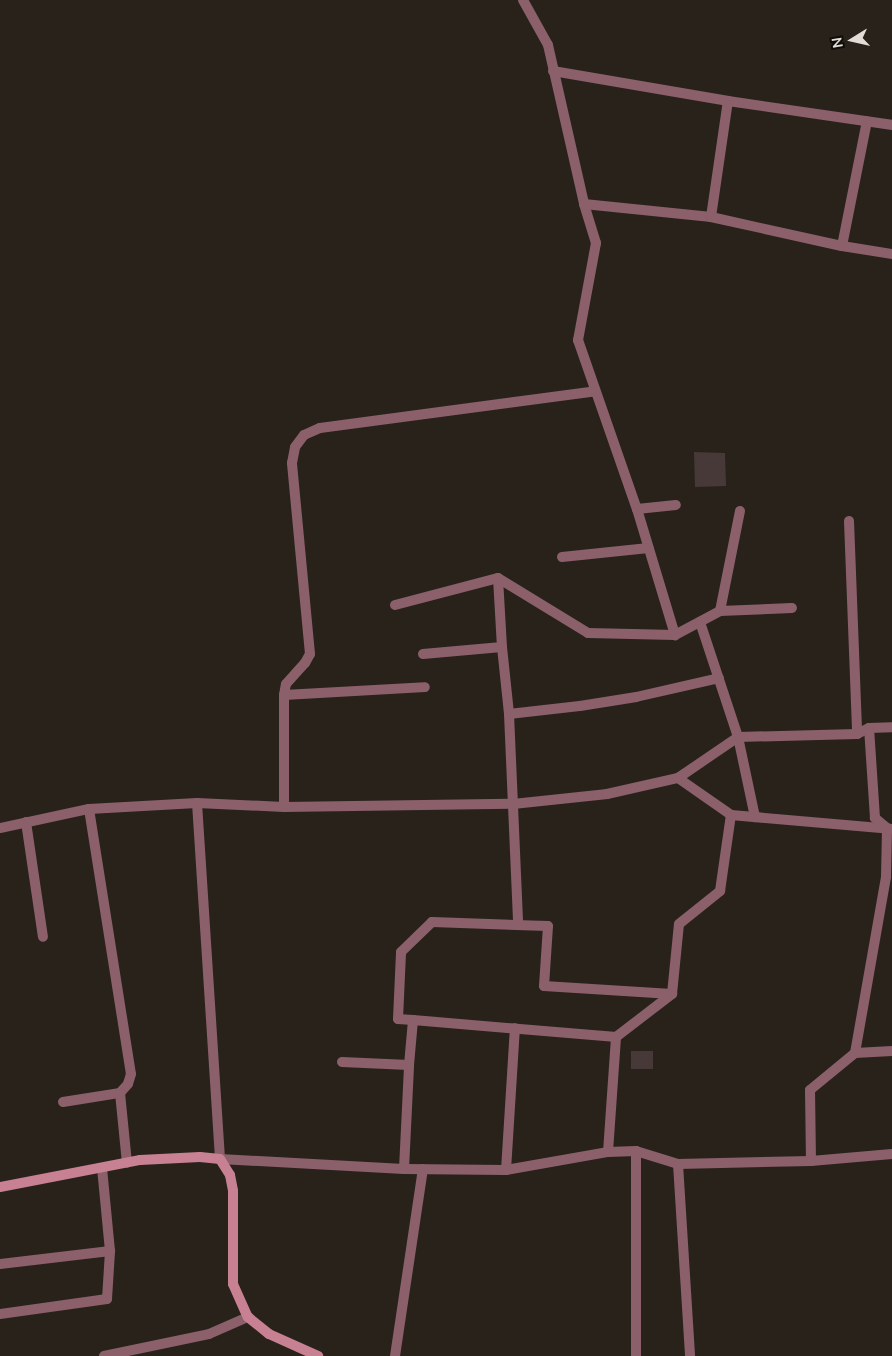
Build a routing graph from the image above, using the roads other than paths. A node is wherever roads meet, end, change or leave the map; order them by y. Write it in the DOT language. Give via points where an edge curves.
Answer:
graph roads {
  1 [pos="523,0"];
  2 [pos="553,71"];
  3 [pos="728,101"];
  4 [pos="867,120"];
  5 [pos="892,125"];
  6 [pos="584,204"];
  7 [pos="710,217"];
  8 [pos="842,246"];
  9 [pos="892,254"];
  10 [pos="596,391"];
  11 [pos="676,505"];
  12 [pos="637,509"];
  13 [pos="740,511"];
  14 [pos="849,521"];
  15 [pos="649,548"];
  16 [pos="562,557"];
  17 [pos="498,578"];
  18 [pos="395,605"];
  19 [pos="792,608"];
  20 [pos="720,611"];
  21 [pos="700,622"];
  22 [pos="675,635"];
  23 [pos="502,647"];
  24 [pos="423,654"];
  25 [pos="719,678"];
  26 [pos="425,687"];
  27 [pos="284,695"];
  28 [pos="509,714"];
  29 [pos="892,727"];
  30 [pos="869,728"];
  31 [pos="858,734"];
  32 [pos="738,737"];
  33 [pos="678,778"];
  34 [pos="197,803"];
  35 [pos="513,804"];
  36 [pos="284,807"];
  37 [pos="89,810"];
  38 [pos="731,814"];
  39 [pos="755,817"];
  40 [pos="26,822"];
  41 [pos="0,828"];
  42 [pos="889,828"];
  43 [pos="889,877"];
  44 [pos="518,924"];
  45 [pos="43,937"];
  46 [pos="672,994"];
  47 [pos="414,1020"];
  48 [pos="514,1028"];
  49 [pos="616,1037"];
  50 [pos="892,1051"];
  51 [pos="855,1053"];
  52 [pos="342,1062"];
  53 [pos="409,1065"];
  54 [pos="120,1093"];
  55 [pos="63,1102"];
  56 [pos="636,1151"];
  57 [pos="608,1152"];
  58 [pos="892,1154"];
  59 [pos="220,1159"];
  60 [pos="811,1161"];
  61 [pos="127,1163"];
  62 [pos="678,1164"];
  63 [pos="102,1168"];
  64 [pos="404,1169"];
  65 [pos="422,1169"];
  66 [pos="506,1170"];
  67 [pos="0,1187"];
  68 [pos="110,1251"];
  69 [pos="0,1264"];
  70 [pos="0,1314"];
  71 [pos="248,1317"];
  72 [pos="104,1356"];
  73 [pos="318,1356"];
  74 [pos="395,1356"];
  75 [pos="636,1356"];
  76 [pos="690,1356"];
  1 -- 2 [label="street" via="548,45"];
  2 -- 3 [label="street"];
  2 -- 6 [label="street"];
  3 -- 4 [label="street"];
  3 -- 7 [label="street"];
  4 -- 5 [label="street"];
  4 -- 8 [label="street"];
  6 -- 7 [label="street"];
  6 -- 10 [label="street" via="596,243 578,340"];
  7 -- 8 [label="street"];
  8 -- 9 [label="street"];
  10 -- 12 [label="street"];
  10 -- 27 [label="street" via="320,428 304,435 295,447 292,463 310,654 286,684"];
  11 -- 12 [label="street"];
  12 -- 15 [label="street"];
  13 -- 20 [label="street"];
  14 -- 31 [label="street"];
  15 -- 16 [label="street"];
  15 -- 22 [label="street"];
  17 -- 18 [label="street"];
  17 -- 22 [label="street" via="588,633"];
  17 -- 23 [label="street"];
  19 -- 20 [label="street"];
  20 -- 21 [label="street"];
  21 -- 22 [label="street"];
  21 -- 25 [label="street"];
  23 -- 24 [label="street"];
  23 -- 28 [label="street"];
  25 -- 28 [label="street" via="626,699"];
  25 -- 32 [label="street"];
  26 -- 27 [label="street"];
  27 -- 36 [label="street"];
  28 -- 35 [label="street"];
  29 -- 30 [label="street"];
  30 -- 31 [label="street"];
  30 -- 42 [label="street" via="875,818"];
  31 -- 32 [label="street"];
  32 -- 33 [label="street"];
  32 -- 39 [label="street"];
  33 -- 35 [label="street" via="607,794"];
  33 -- 38 [label="street"];
  34 -- 36 [label="street"];
  34 -- 37 [label="street"];
  34 -- 59 [label="street"];
  35 -- 36 [label="street"];
  35 -- 44 [label="street"];
  37 -- 40 [label="street"];
  37 -- 54 [label="street" via="131,1074"];
  38 -- 39 [label="street"];
  38 -- 46 [label="street" via="720,891 679,924"];
  39 -- 42 [label="street"];
  40 -- 41 [label="street"];
  40 -- 45 [label="street"];
  42 -- 43 [label="street"];
  43 -- 51 [label="street"];
  44 -- 46 [label="street" via="548,926 544,986"];
  44 -- 47 [label="street" via="432,922 401,952 398,1019"];
  46 -- 49 [label="street"];
  47 -- 48 [label="street"];
  47 -- 53 [label="street"];
  48 -- 49 [label="street"];
  48 -- 66 [label="street"];
  49 -- 57 [label="street"];
  50 -- 51 [label="street"];
  51 -- 60 [label="street" via="810,1090"];
  52 -- 53 [label="street"];
  53 -- 64 [label="street"];
  54 -- 55 [label="street"];
  54 -- 61 [label="street"];
  56 -- 57 [label="street"];
  56 -- 62 [label="street"];
  56 -- 75 [label="street"];
  57 -- 66 [label="street"];
  58 -- 60 [label="street"];
  59 -- 61 [label="street"];
  59 -- 64 [label="street"];
  59 -- 71 [label="street" via="230,1175 233,1191 233,1284"];
  60 -- 62 [label="street"];
  61 -- 63 [label="street"];
  62 -- 76 [label="street"];
  63 -- 67 [label="street"];
  63 -- 68 [label="street"];
  64 -- 65 [label="street"];
  65 -- 66 [label="street"];
  65 -- 74 [label="street"];
  68 -- 69 [label="street"];
  68 -- 70 [label="street" via="107,1298"];
  71 -- 72 [label="street" via="209,1334"];
  71 -- 73 [label="street" via="270,1334"];
}
